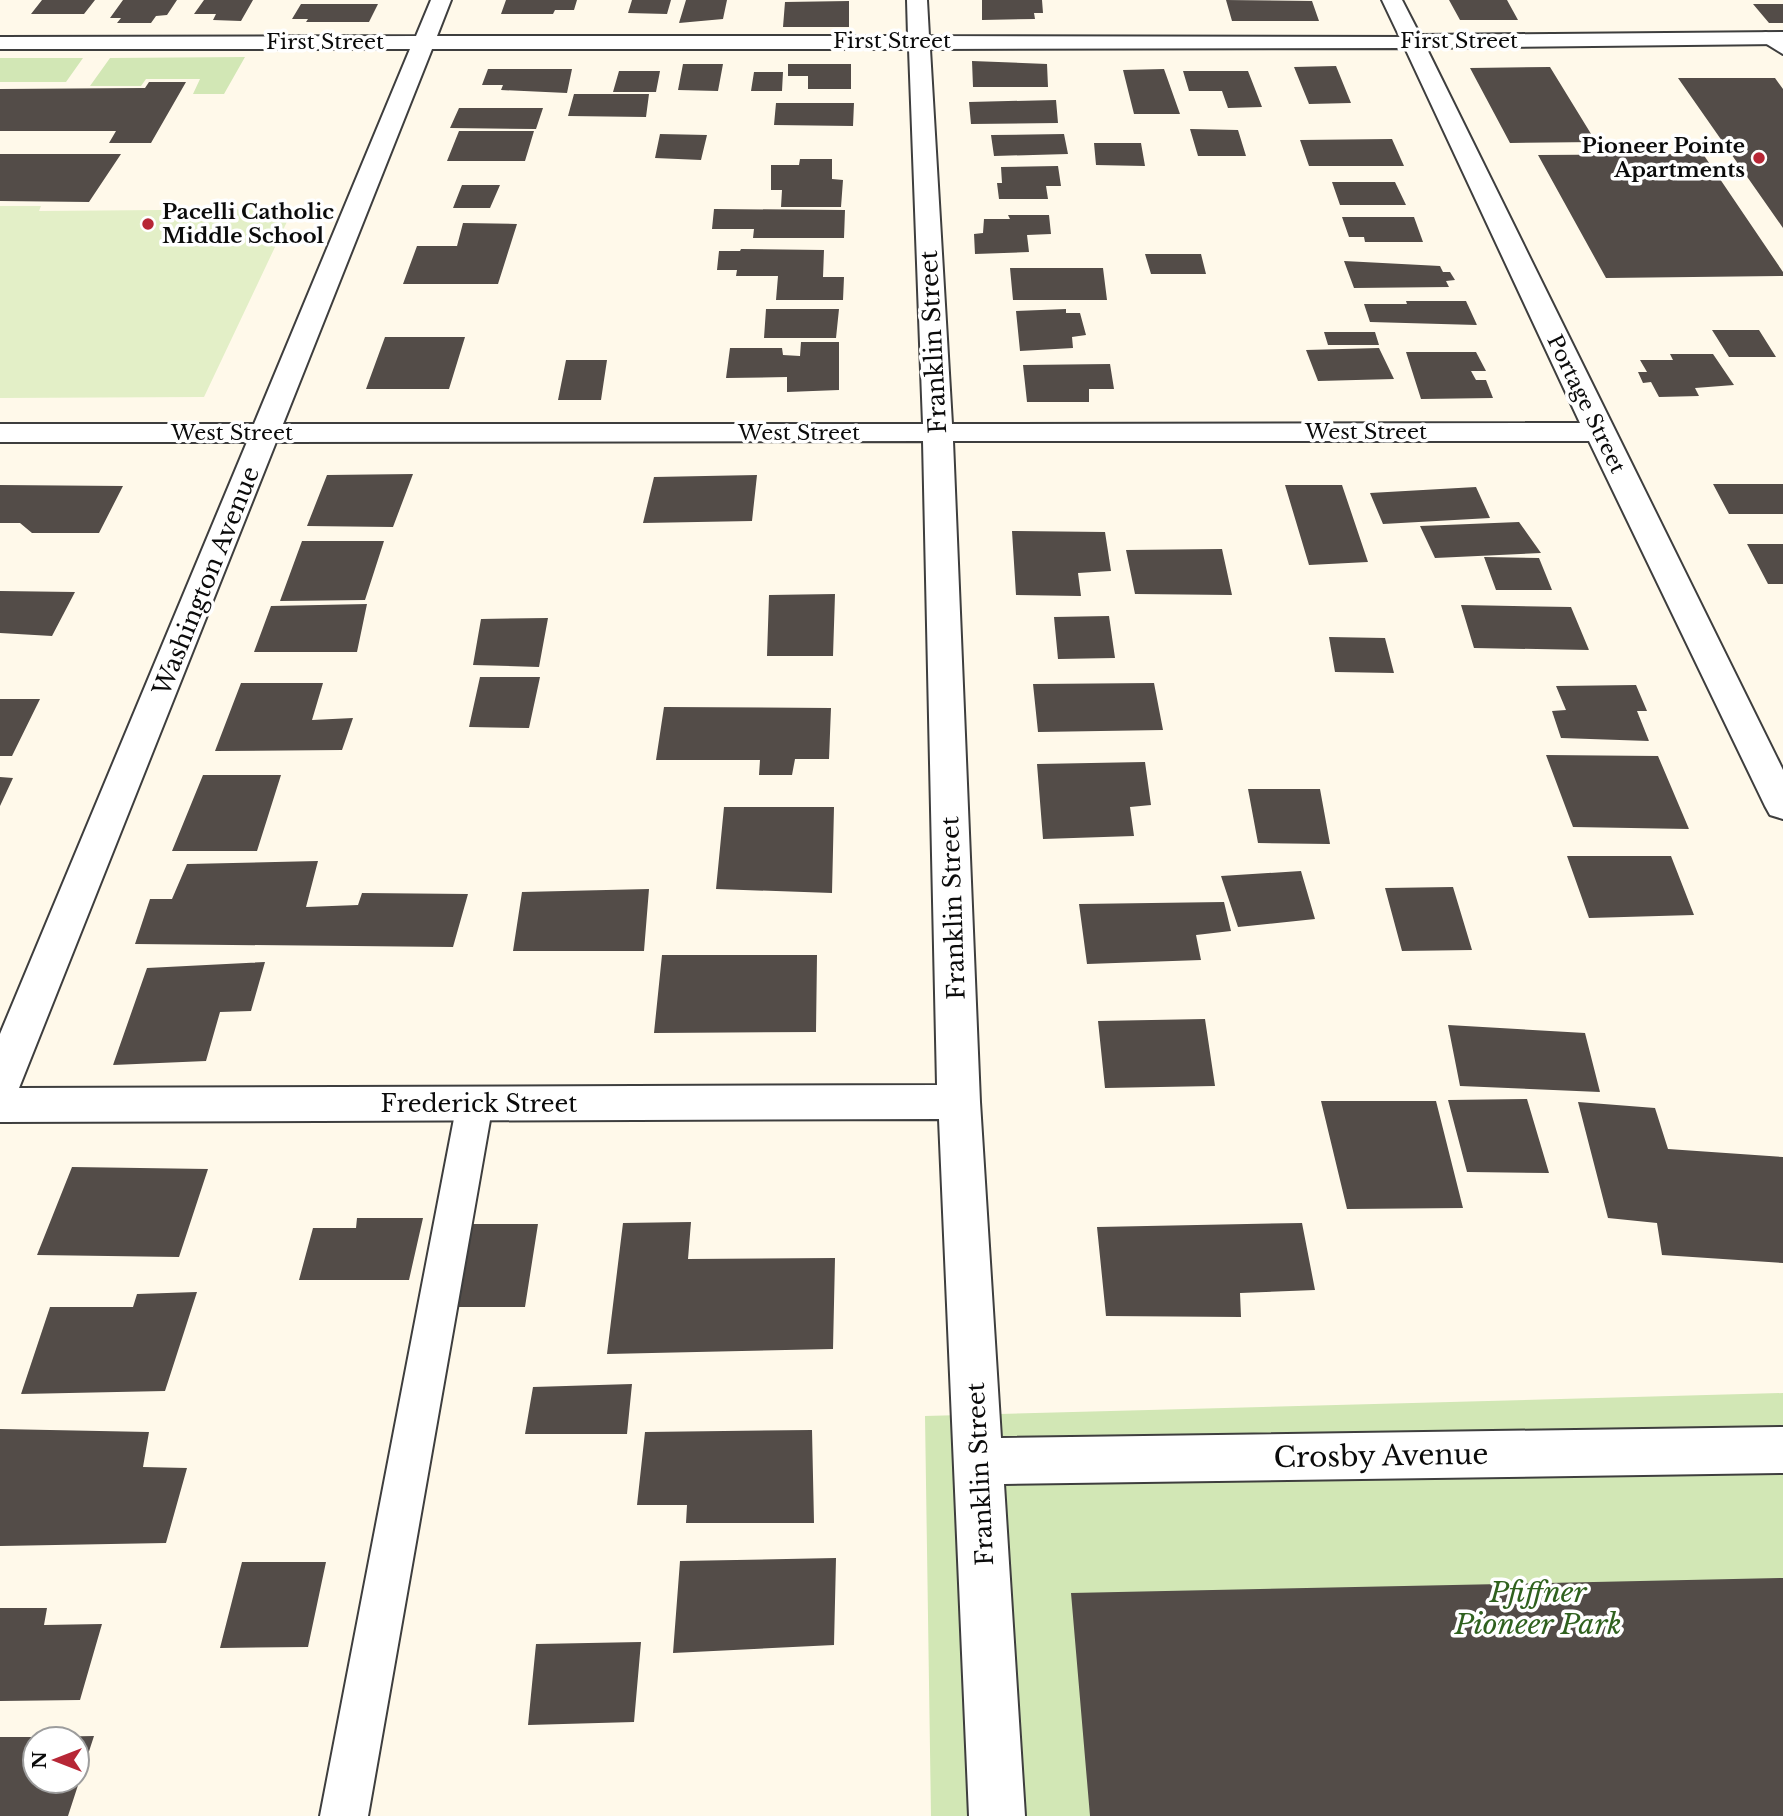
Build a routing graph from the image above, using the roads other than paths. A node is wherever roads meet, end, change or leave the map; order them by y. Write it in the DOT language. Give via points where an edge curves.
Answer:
graph roads {
  1 [pos="441,0"];
  2 [pos="917,0"];
  3 [pos="1392,0"];
  4 [pos="424,41"];
  5 [pos="919,41"];
  6 [pos="1413,41"];
  7 [pos="1778,42"];
  8 [pos="0,43"];
  9 [pos="1599,432"];
  10 [pos="0,433"];
  11 [pos="266,433"];
  12 [pos="938,433"];
  13 [pos="1783,806"];
  14 [pos="0,1084"];
  15 [pos="474,1102"];
  16 [pos="959,1102"];
  17 [pos="0,1105"];
  18 [pos="1783,1450"];
  19 [pos="979,1461"];
  20 [pos="344,1816"];
  21 [pos="997,1816"];
  1 -- 4 [label="street, Washington Avenue"];
  2 -- 5 [label="street, Franklin Street"];
  3 -- 6 [label="street, Portage Street"];
  4 -- 5 [label="street, First Street"];
  4 -- 8 [label="street, First Street"];
  4 -- 11 [label="street, Washington Avenue"];
  5 -- 6 [label="street, First Street"];
  5 -- 12 [label="street, Franklin Street"];
  6 -- 7 [label="street, First Street"];
  6 -- 9 [label="street, Portage Street"];
  9 -- 12 [label="street, West Street"];
  9 -- 13 [label="street, Portage Street"];
  10 -- 11 [label="street, West Street"];
  11 -- 12 [label="street, West Street"];
  11 -- 14 [label="street, Washington Avenue"];
  12 -- 16 [label="street, Franklin Street"];
  15 -- 16 [label="street, Frederick Street"];
  15 -- 17 [label="street, Frederick Street"];
  15 -- 20 [label="lane"];
  16 -- 19 [label="street, Franklin Street"];
  18 -- 19 [label="street, Crosby Avenue"];
  19 -- 21 [label="street, Franklin Street"];
}
